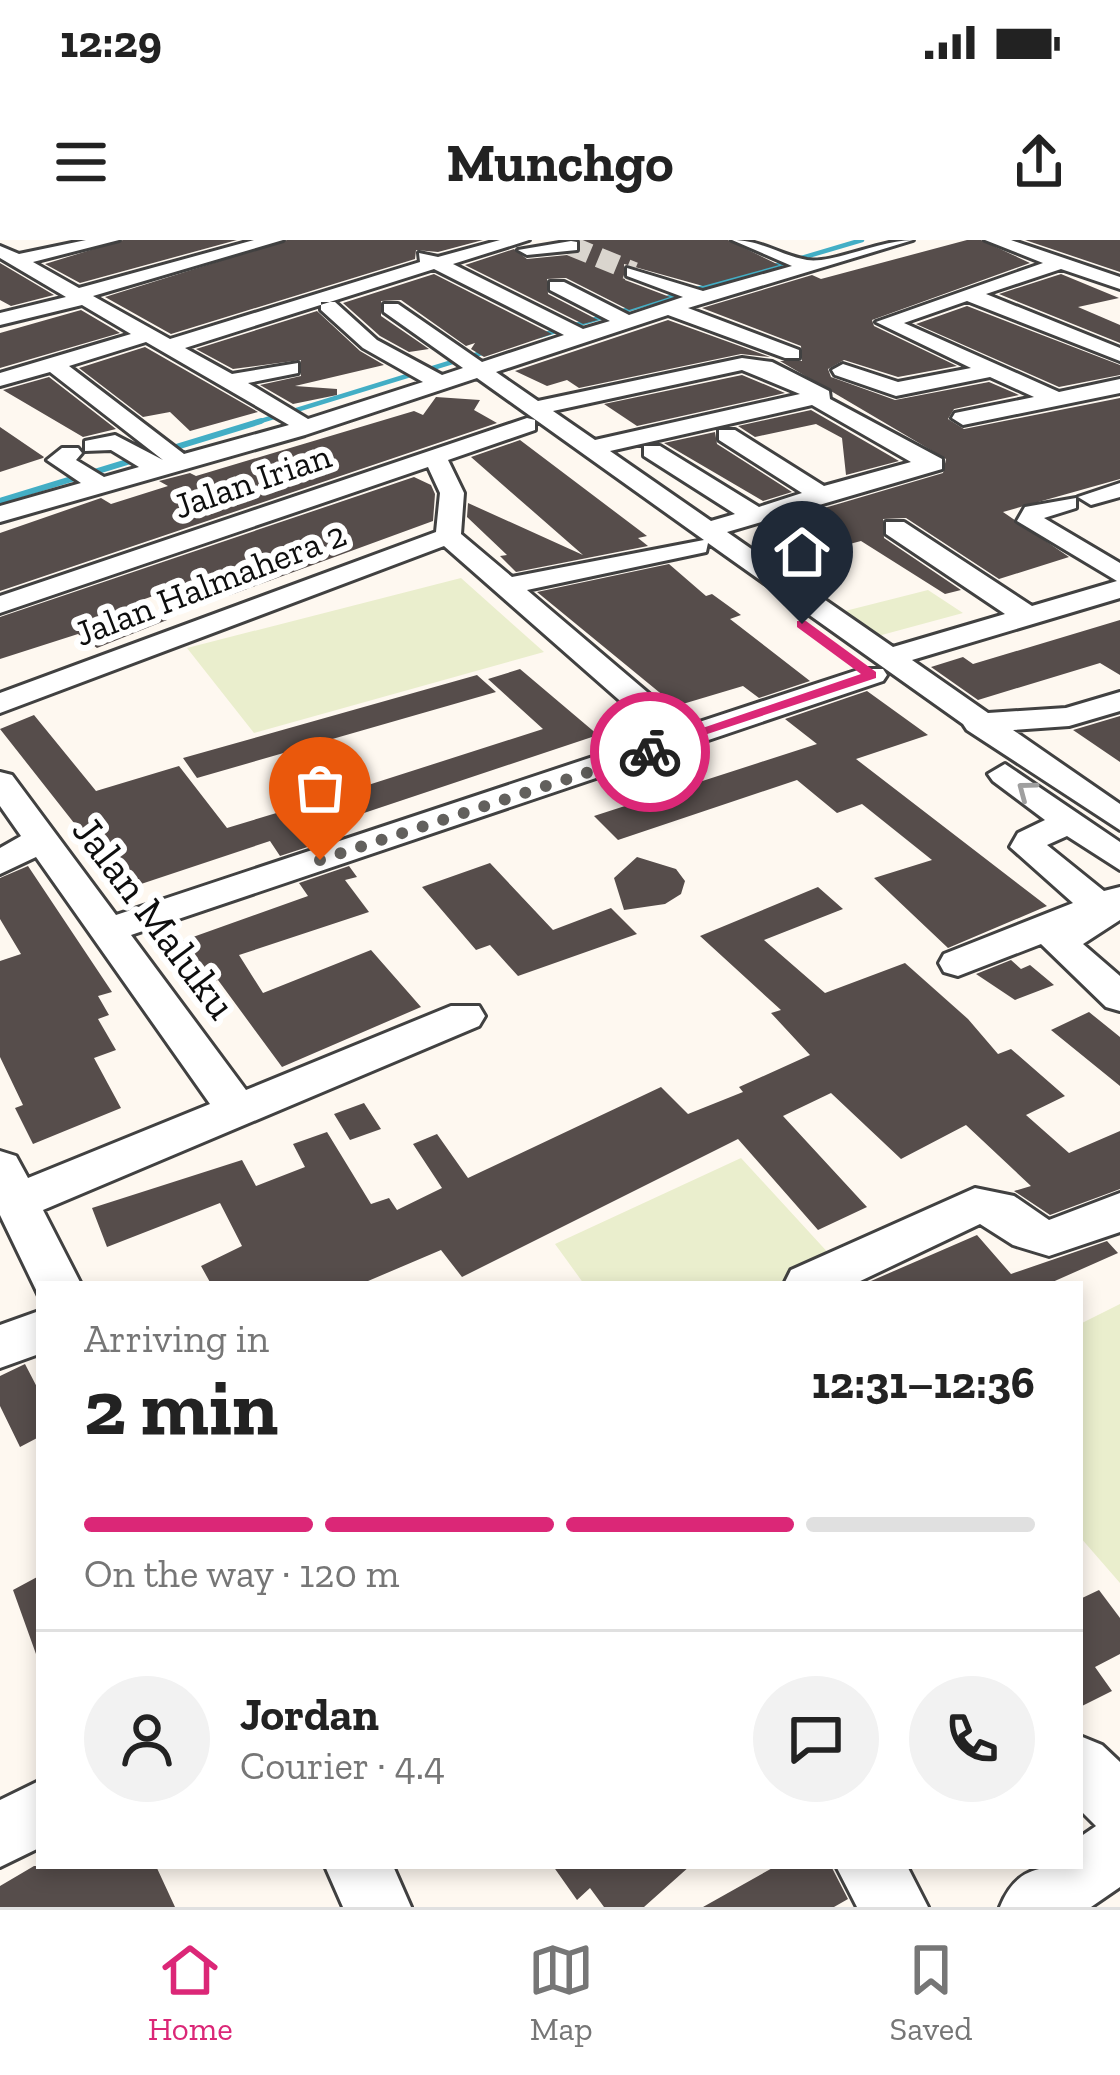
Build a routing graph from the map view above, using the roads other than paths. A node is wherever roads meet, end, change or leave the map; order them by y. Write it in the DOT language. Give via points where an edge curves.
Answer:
graph roads {
  1 [pos="110,240"];
  2 [pos="274,240"];
  3 [pos="840,240"];
  4 [pos="994,240"];
  5 [pos="750,241"];
  6 [pos="895,242"];
  7 [pos="523,245"];
  8 [pos="571,246"];
  9 [pos="401,249"];
  10 [pos="17,260"];
  11 [pos="437,262"];
  12 [pos="1063,262"];
  13 [pos="794,268"];
  14 [pos="637,273"];
  15 [pos="0,277"];
  16 [pos="1120,283"];
  17 [pos="556,286"];
  18 [pos="965,292"];
  19 [pos="79,297"];
  20 [pos="692,298"];
  21 [pos="328,306"];
  22 [pos="391,308"];
  23 [pos="618,317"];
  24 [pos="0,319"];
  25 [pos="572,334"];
  26 [pos="148,335"];
  27 [pos="169,346"];
  28 [pos="1120,356"];
  29 [pos="803,358"];
  30 [pos="55,364"];
  31 [pos="290,368"];
  32 [pos="452,370"];
  33 [pos="843,370"];
  34 [pos="993,370"];
  35 [pos="0,380"];
  36 [pos="229,381"];
  37 [pos="1120,386"];
  38 [pos="1058,398"];
  39 [pos="573,400"];
  40 [pos="823,404"];
  41 [pos="532,416"];
  42 [pos="963,418"];
  43 [pos="296,420"];
  44 [pos="644,445"];
  45 [pos="432,457"];
  46 [pos="596,458"];
  47 [pos="152,459"];
  48 [pos="87,467"];
  49 [pos="1120,490"];
  50 [pos="818,493"];
  51 [pos="0,514"];
  52 [pos="757,517"];
  53 [pos="895,528"];
  54 [pos="448,536"];
  55 [pos="703,538"];
  56 [pos="1120,574"];
  57 [pos="503,587"];
  58 [pos="1120,589"];
  59 [pos="0,605"];
  60 [pos="1029,617"];
  61 [pos="881,666"];
  62 [pos="1120,701"];
  63 [pos="0,704"];
  64 [pos="978,723"];
  65 [pos="683,740"];
  66 [pos="0,782"];
  67 [pos="1120,820"];
  68 [pos="1069,822"];
  69 [pos="40,839"];
  70 [pos="1120,859"];
  71 [pos="0,863"];
  72 [pos="1113,905"];
  73 [pos="108,930"];
  74 [pos="958,962"];
  75 [pos="1120,998"];
  76 [pos="465,1016"];
  77 [pos="236,1108"];
  78 [pos="8,1185"];
  79 [pos="1120,1211"];
  80 [pos="56,1281"];
  81 [pos="814,1281"];
  82 [pos="36,1333"];
  83 [pos="0,1347"];
  84 [pos="1083,1770"];
  85 [pos="1120,1805"];
  86 [pos="36,1816"];
  87 [pos="0,1835"];
  88 [pos="1120,1848"];
  89 [pos="359,1869"];
  90 [pos="870,1869"];
  91 [pos="378,1907"];
  92 [pos="895,1907"];
  93 [pos="1033,1907"];
  1 -- 10 [label="street"];
  2 -- 19 [label="street"];
  3 -- 6 [label="street"];
  4 -- 12 [label="street"];
  5 -- 13 [label="street"];
  6 -- 13 [label="street"];
  6 -- 13 [label="street"];
  7 -- 8 [label="street"];
  7 -- 11 [label="street"];
  9 -- 11 [label="street"];
  10 -- 15 [label="street"];
  10 -- 19 [label="street"];
  11 -- 25 [label="street"];
  11 -- 27 [label="street"];
  12 -- 16 [label="street"];
  12 -- 18 [label="street"];
  13 -- 20 [label="street"];
  14 -- 20 [label="street"];
  17 -- 23 [label="street"];
  18 -- 28 [label="street"];
  18 -- 34 [label="street" via="892,317 887,326"];
  19 -- 24 [label="street"];
  19 -- 26 [label="street"];
  20 -- 23 [label="street"];
  20 -- 29 [label="street"];
  21 -- 32 [label="street" via="370,344"];
  22 -- 32 [label="street"];
  23 -- 25 [label="street"];
  25 -- 32 [label="street"];
  26 -- 27 [label="street"];
  26 -- 30 [label="street"];
  27 -- 36 [label="street"];
  30 -- 35 [label="street"];
  30 -- 47 [label="street"];
  31 -- 36 [label="street"];
  32 -- 41 [label="street"];
  32 -- 43 [label="street"];
  32 -- 47 [label="street" via="245,446"];
  33 -- 34 [label="street" via="896,389"];
  34 -- 38 [label="street"];
  36 -- 43 [label="street"];
  37 -- 38 [label="street"];
  38 -- 42 [label="street"];
  39 -- 41 [label="street, Jalan Irian"];
  39 -- 44 [label="street"];
  39 -- 44 [label="street, Jalan Irian" via="742,364 821,396"];
  40 -- 50 [label="street" via="933,464"];
  41 -- 45 [label="street, Jalan Irian"];
  41 -- 46 [label="street"];
  43 -- 47 [label="street"];
  44 -- 46 [label="street"];
  44 -- 50 [label="street" via="737,432"];
  44 -- 52 [label="street"];
  45 -- 54 [label="street" via="453,491"];
  45 -- 59 [label="street, Jalan Irian"];
  46 -- 55 [label="street"];
  47 -- 48 [label="street"];
  47 -- 48 [label="street" via="115,442"];
  48 -- 51 [label="street"];
  49 -- 56 [label="street" via="1034,512 1030,521"];
  50 -- 52 [label="street"];
  52 -- 55 [label="street"];
  53 -- 60 [label="street"];
  54 -- 57 [label="street"];
  54 -- 63 [label="street, Jalan Halmahera 2"];
  55 -- 57 [label="street"];
  55 -- 61 [label="street"];
  57 -- 65 [label="street"];
  58 -- 60 [label="street"];
  60 -- 61 [label="street"];
  61 -- 64 [label="street"];
  61 -- 65 [label="street"];
  68 -- 61 [label="street, one-way"];
  62 -- 64 [label="street" via="1069,717"];
  64 -- 67 [label="street"];
  65 -- 73 [label="street"];
  66 -- 69 [label="street, Jalan Maluku"];
  68 -- 70 [label="street"];
  68 -- 72 [label="street" via="1028,847"];
  69 -- 71 [label="street"];
  69 -- 73 [label="street, Jalan Maluku"];
  72 -- 74 [label="street"];
  72 -- 75 [label="street" via="1060,944"];
  73 -- 77 [label="street, Jalan Maluku"];
  76 -- 77 [label="street"];
  77 -- 78 [label="street"];
  78 -- 80 [label="street"];
  79 -- 81 [label="street" via="1046,1238 1031,1235 1004,1208 975,1205"];
  82 -- 83 [label="street"];
  84 -- 85 [label="street"];
  86 -- 87 [label="street"];
  88 -- 93 [label="street"];
  89 -- 91 [label="street"];
  90 -- 92 [label="street"];
}
